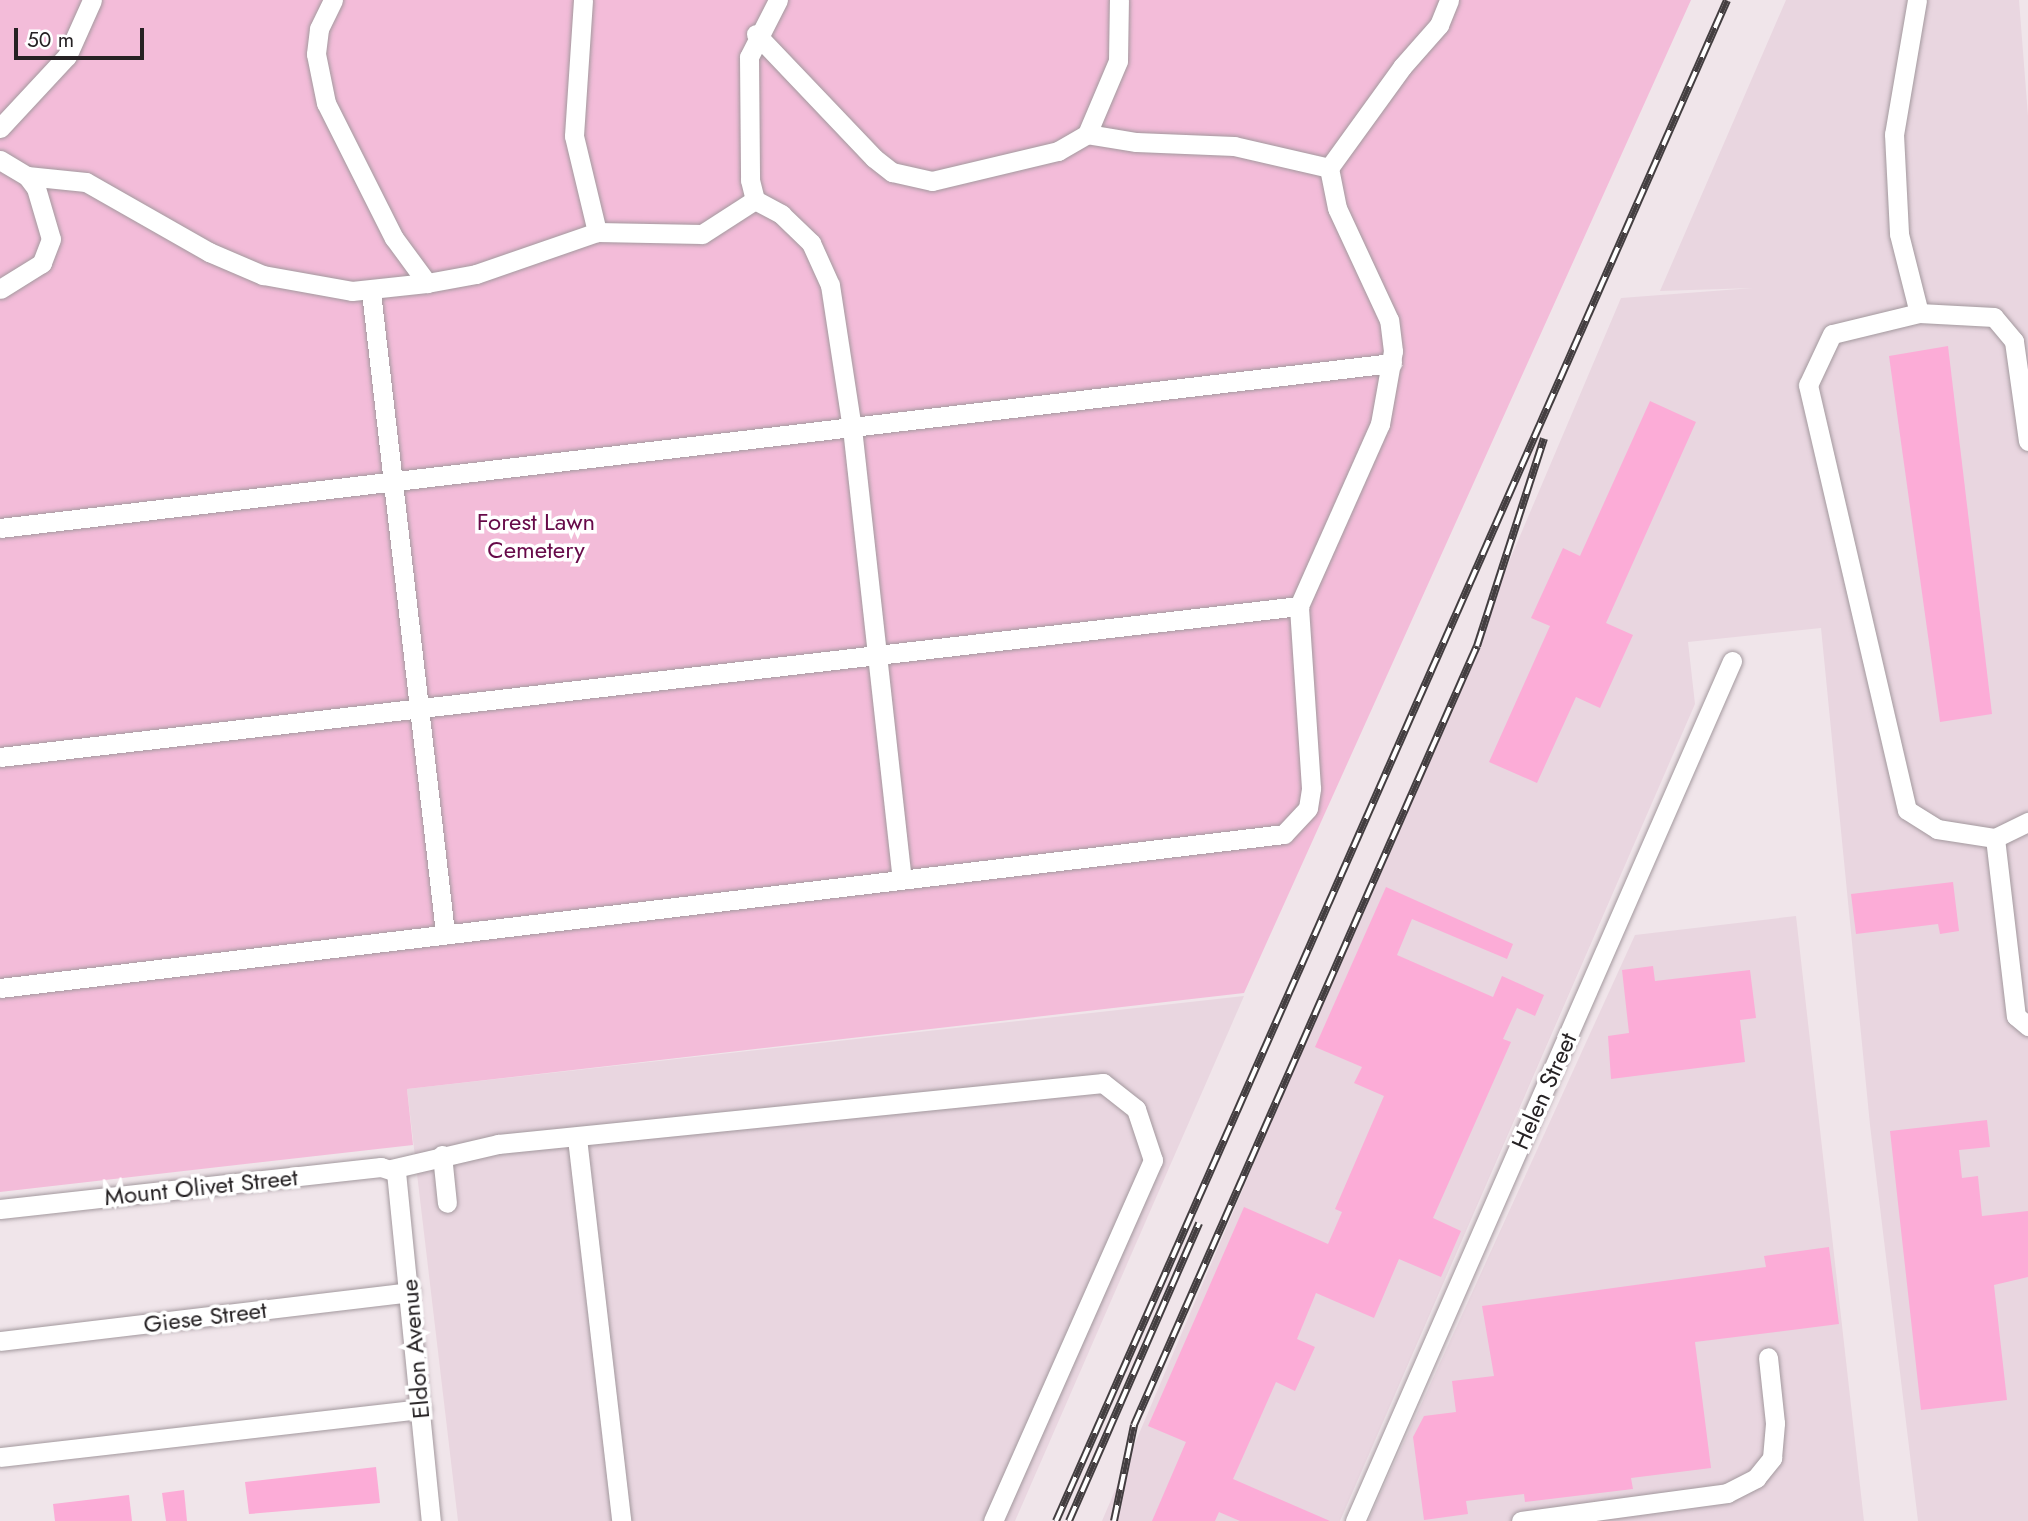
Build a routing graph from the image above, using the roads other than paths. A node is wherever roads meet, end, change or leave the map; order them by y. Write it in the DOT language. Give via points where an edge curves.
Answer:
graph roads {
  1 [pos="92,0"];
  2 [pos="583,0"];
  3 [pos="778,0"];
  4 [pos="1119,0"];
  5 [pos="1449,0"];
  6 [pos="1917,0"];
  7 [pos="326,1"];
  8 [pos="756,34"];
  9 [pos="0,128"];
  10 [pos="1087,134"];
  11 [pos="0,160"];
  12 [pos="1329,168"];
  13 [pos="27,176"];
  14 [pos="755,200"];
  15 [pos="597,232"];
  16 [pos="427,283"];
  17 [pos="0,289"];
  18 [pos="371,292"];
  19 [pos="1919,313"];
  20 [pos="1392,363"];
  21 [pos="852,428"];
  22 [pos="2028,441"];
  23 [pos="391,485"];
  24 [pos="0,528"];
  25 [pos="1299,606"];
  26 [pos="878,653"];
  27 [pos="1732,661"];
  28 [pos="416,710"];
  29 [pos="0,757"];
  30 [pos="2028,822"];
  31 [pos="1995,838"];
  32 [pos="902,879"];
  33 [pos="445,933"];
  34 [pos="0,988"];
  35 [pos="2028,1026"];
  36 [pos="578,1138"];
  37 [pos="442,1156"];
  38 [pos="394,1173"];
  39 [pos="447,1203"];
  40 [pos="0,1209"];
  41 [pos="410,1292"];
  42 [pos="0,1341"];
  43 [pos="1768,1357"];
  44 [pos="421,1409"];
  45 [pos="0,1457"];
  46 [pos="431,1521"];
  47 [pos="621,1521"];
  48 [pos="993,1521"];
  49 [pos="1355,1521"];
  50 [pos="1521,1521"];
  1 -- 9 [label="street" via="67,56"];
  2 -- 15 [label="street" via="574,136"];
  3 -- 8 [label="street"];
  4 -- 10 [label="street" via="1118,61"];
  5 -- 12 [label="street" via="1439,25 1402,67"];
  6 -- 19 [label="street" via="1894,134 1899,234"];
  7 -- 16 [label="street" via="316,54 326,103 394,238"];
  8 -- 10 [label="street" via="874,158 909,179 961,177 1058,151"];
  8 -- 14 [label="street" via="746,116"];
  10 -- 12 [label="street" via="1136,142 1234,146"];
  11 -- 13 [label="street"];
  12 -- 20 [label="street" via="1336,208 1389,320"];
  13 -- 17 [label="street" via="50,226 48,253 35,270"];
  13 -- 18 [label="street" via="86,182 209,252 263,275"];
  14 -- 15 [label="street" via="722,226 702,234"];
  14 -- 21 [label="street" via="799,228 822,262 835,310"];
  15 -- 16 [label="street" via="476,274"];
  16 -- 18 [label="street"];
  18 -- 23 [label="street"];
  19 -- 22 [label="street" via="1994,317 2014,341"];
  19 -- 31 [label="street" via="1832,334 1808,385 1907,810 1937,830"];
  20 -- 21 [label="street"];
  20 -- 25 [label="street" via="1380,424"];
  21 -- 23 [label="street"];
  21 -- 26 [label="street"];
  23 -- 24 [label="street"];
  23 -- 28 [label="street"];
  25 -- 26 [label="street"];
  25 -- 32 [label="street" via="1311,788 1308,808 1284,834"];
  26 -- 28 [label="street"];
  26 -- 32 [label="street"];
  27 -- 49 [label="street, Helen Street"];
  28 -- 29 [label="street"];
  28 -- 33 [label="street"];
  30 -- 31 [label="street"];
  31 -- 35 [label="street" via="2016,1016"];
  32 -- 33 [label="street"];
  33 -- 34 [label="street"];
  36 -- 37 [label="street, Mount Olivet Street" via="498,1144"];
  36 -- 47 [label="street"];
  36 -- 48 [label="street, Mount Olivet Street" via="1102,1083 1136,1109 1153,1160"];
  37 -- 38 [label="street, Mount Olivet Street"];
  37 -- 39 [label="street"];
  38 -- 40 [label="street, Mount Olivet Street"];
  38 -- 41 [label="street, Eldon Avenue"];
  41 -- 42 [label="street, Giese Street"];
  41 -- 44 [label="street, Eldon Avenue"];
  43 -- 50 [label="street" via="1775,1423 1772,1458 1756,1478 1727,1493"];
  44 -- 45 [label="street"];
  44 -- 46 [label="street, Eldon Avenue"];
}
